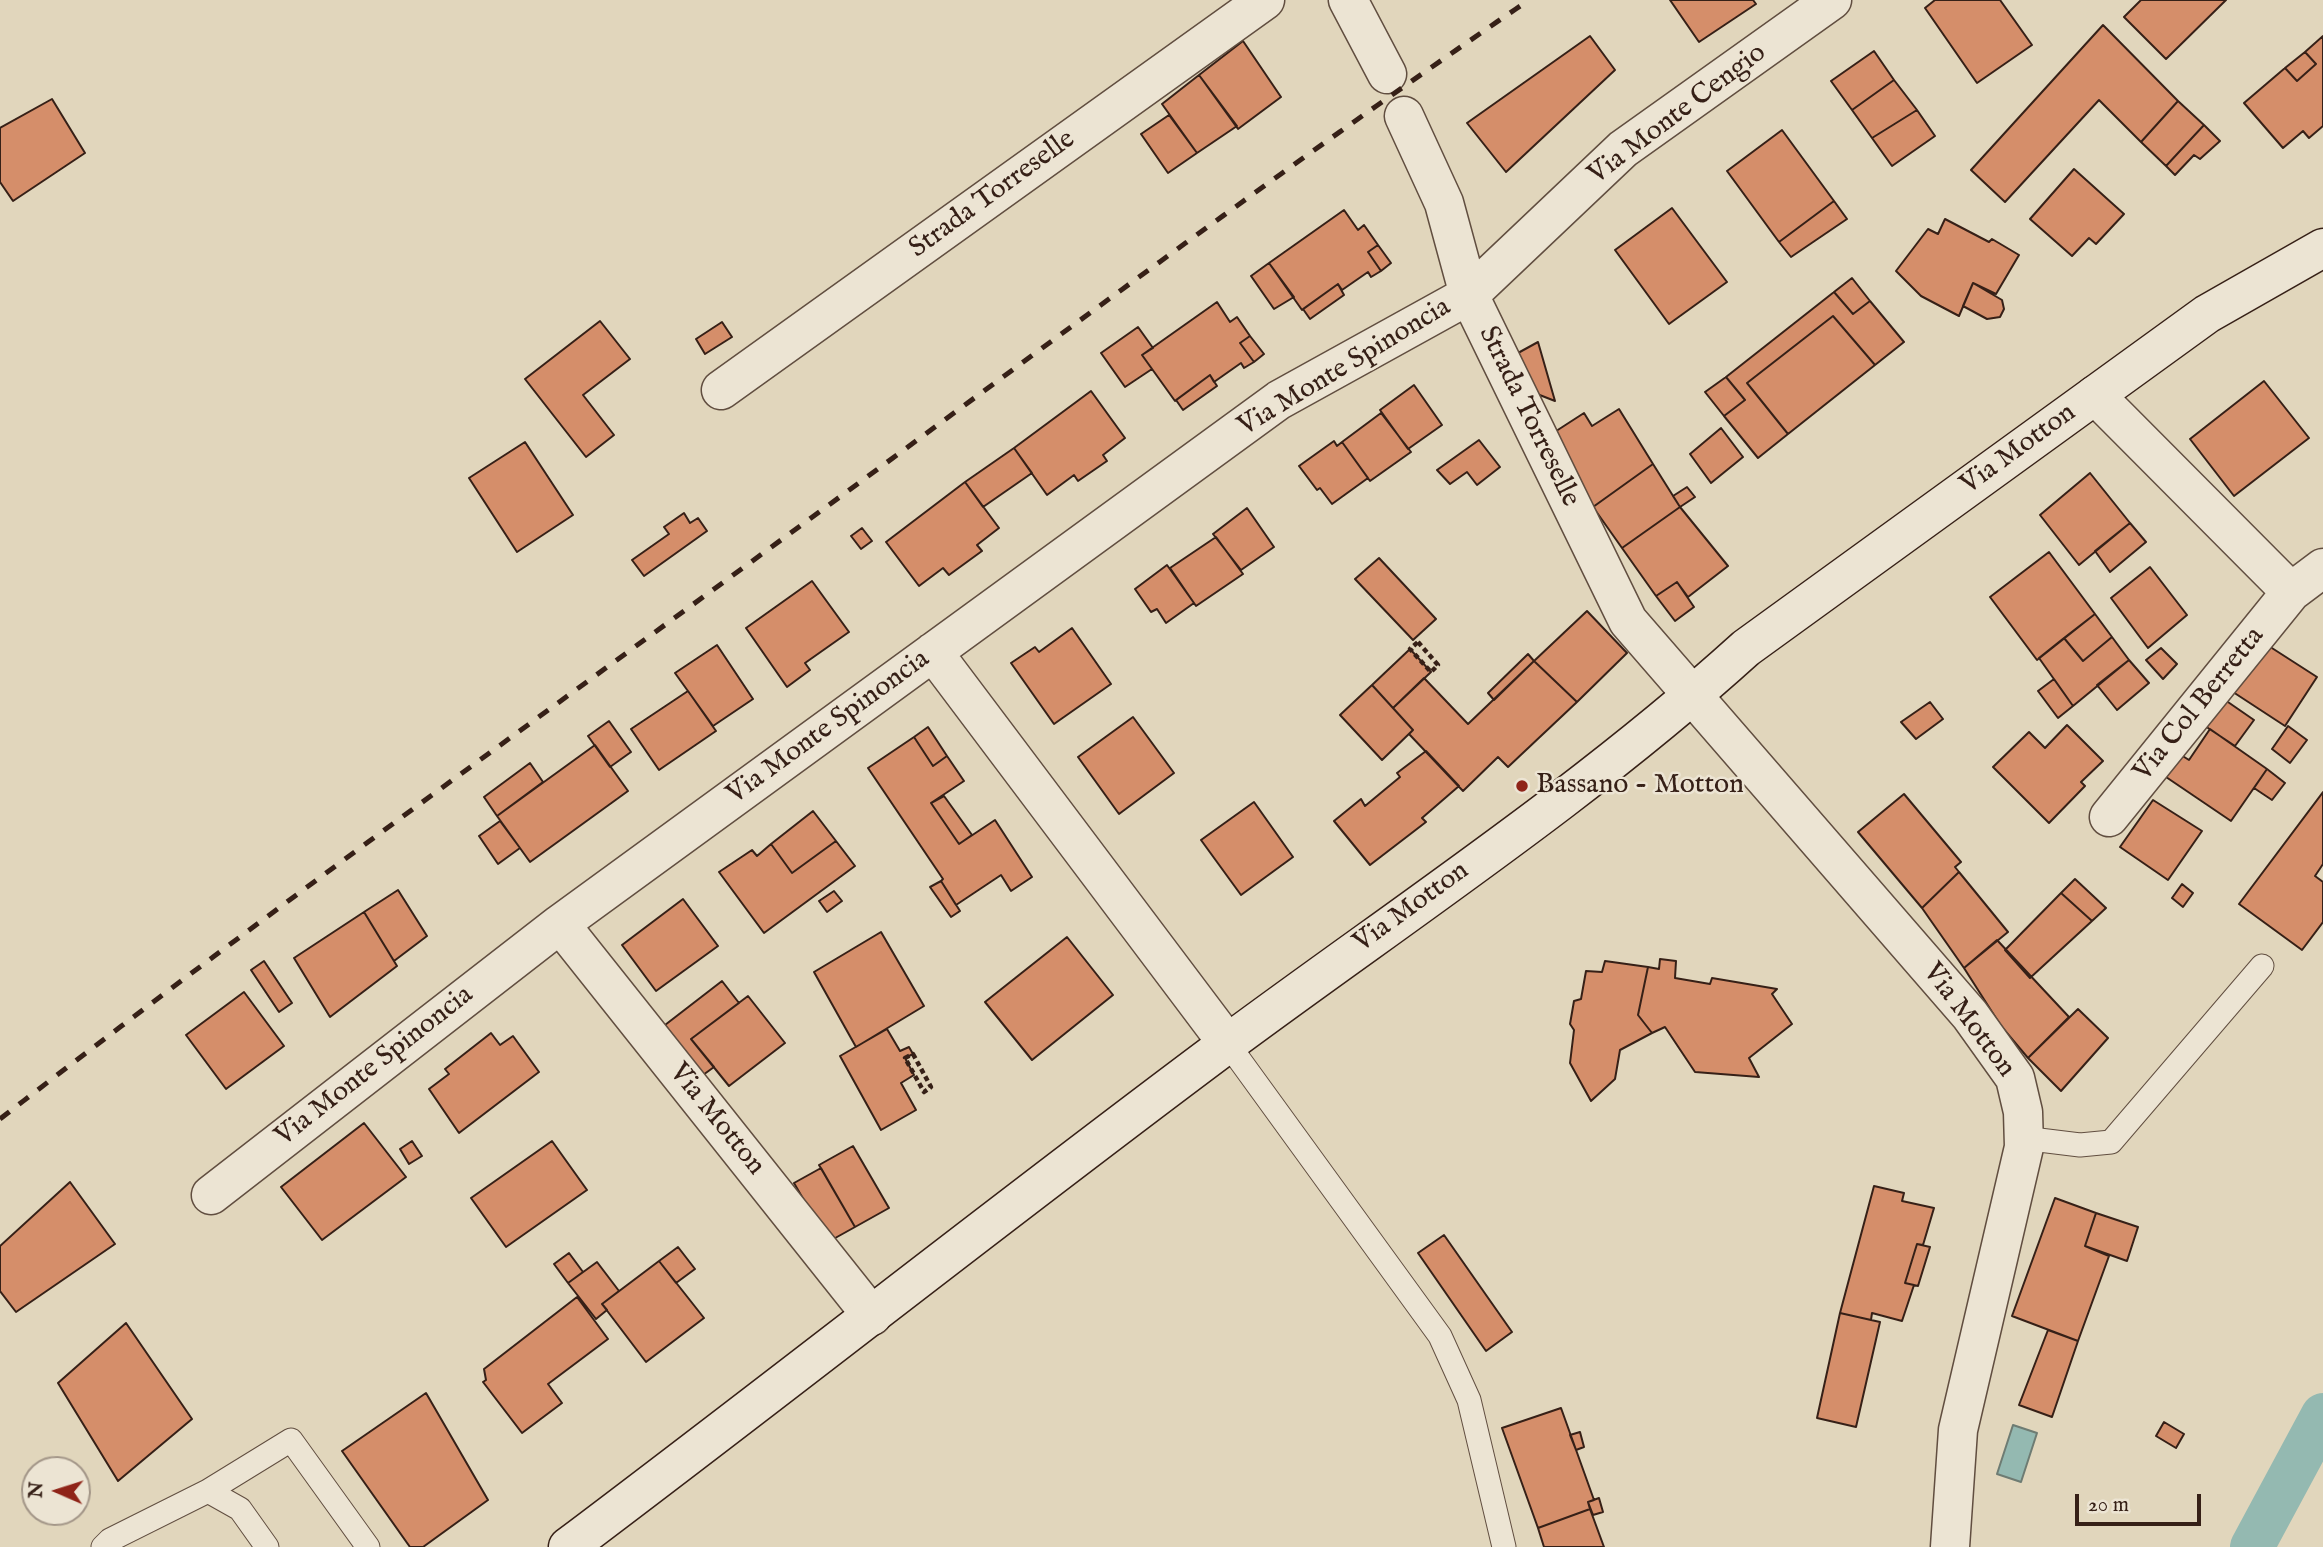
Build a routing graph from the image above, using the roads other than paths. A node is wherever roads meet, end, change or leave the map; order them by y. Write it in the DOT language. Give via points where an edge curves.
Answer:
graph roads {
  1 [pos="1265,0"];
  2 [pos="1348,0"];
  3 [pos="1832,0"];
  4 [pos="1387,74"];
  5 [pos="1404,116"];
  6 [pos="2323,248"];
  7 [pos="1469,295"];
  8 [pos="721,390"];
  9 [pos="2095,396"];
  10 [pos="2323,568"];
  11 [pos="2291,592"];
  12 [pos="933,652"];
  13 [pos="1695,695"];
  14 [pos="2109,817"];
  15 [pos="560,924"];
  16 [pos="2262,966"];
  17 [pos="1228,1044"];
  18 [pos="2023,1138"];
  19 [pos="211,1195"];
  20 [pos="872,1316"];
  21 [pos="208,1491"];
  22 [pos="103,1547"];
  23 [pos="267,1547"];
  24 [pos="368,1547"];
  25 [pos="568,1547"];
  26 [pos="1504,1547"];
  27 [pos="1950,1547"];
  1 -- 8 [label="street, Strada Torreselle"];
  2 -- 4 [label="street"];
  3 -- 7 [label="street, Via Monte Cengio" via="1623,149"];
  5 -- 7 [label="street, Strada Torreselle" via="1444,203"];
  6 -- 9 [label="street, Via Motton" via="2207,314"];
  7 -- 12 [label="street, Via Monte Spinoncia" via="1279,400"];
  7 -- 13 [label="street, Strada Torreselle" via="1628,621"];
  9 -- 11 [label="street"];
  9 -- 13 [label="street, Via Motton" via="1746,648"];
  10 -- 11 [label="street, Via Col Berretta"];
  11 -- 14 [label="street, Via Col Berretta"];
  12 -- 15 [label="street, Via Monte Spinoncia"];
  12 -- 17 [label="street"];
  13 -- 17 [label="street, Via Motton"];
  13 -- 18 [label="street, Via Motton" via="1970,1015 2015,1078"];
  15 -- 19 [label="street, Via Monte Spinoncia"];
  15 -- 20 [label="street, Via Motton"];
  16 -- 18 [label="lane" via="2111,1142 2080,1145"];
  17 -- 20 [label="street, Via Motton"];
  17 -- 26 [label="lane" via="1440,1336 1469,1401"];
  18 -- 27 [label="street, Via Motton" via="1958,1430"];
  20 -- 25 [label="street, Via Motton"];
  21 -- 22 [label="lane"];
  21 -- 23 [label="lane" via="240,1509"];
  21 -- 24 [label="lane" via="291,1440"];
}
